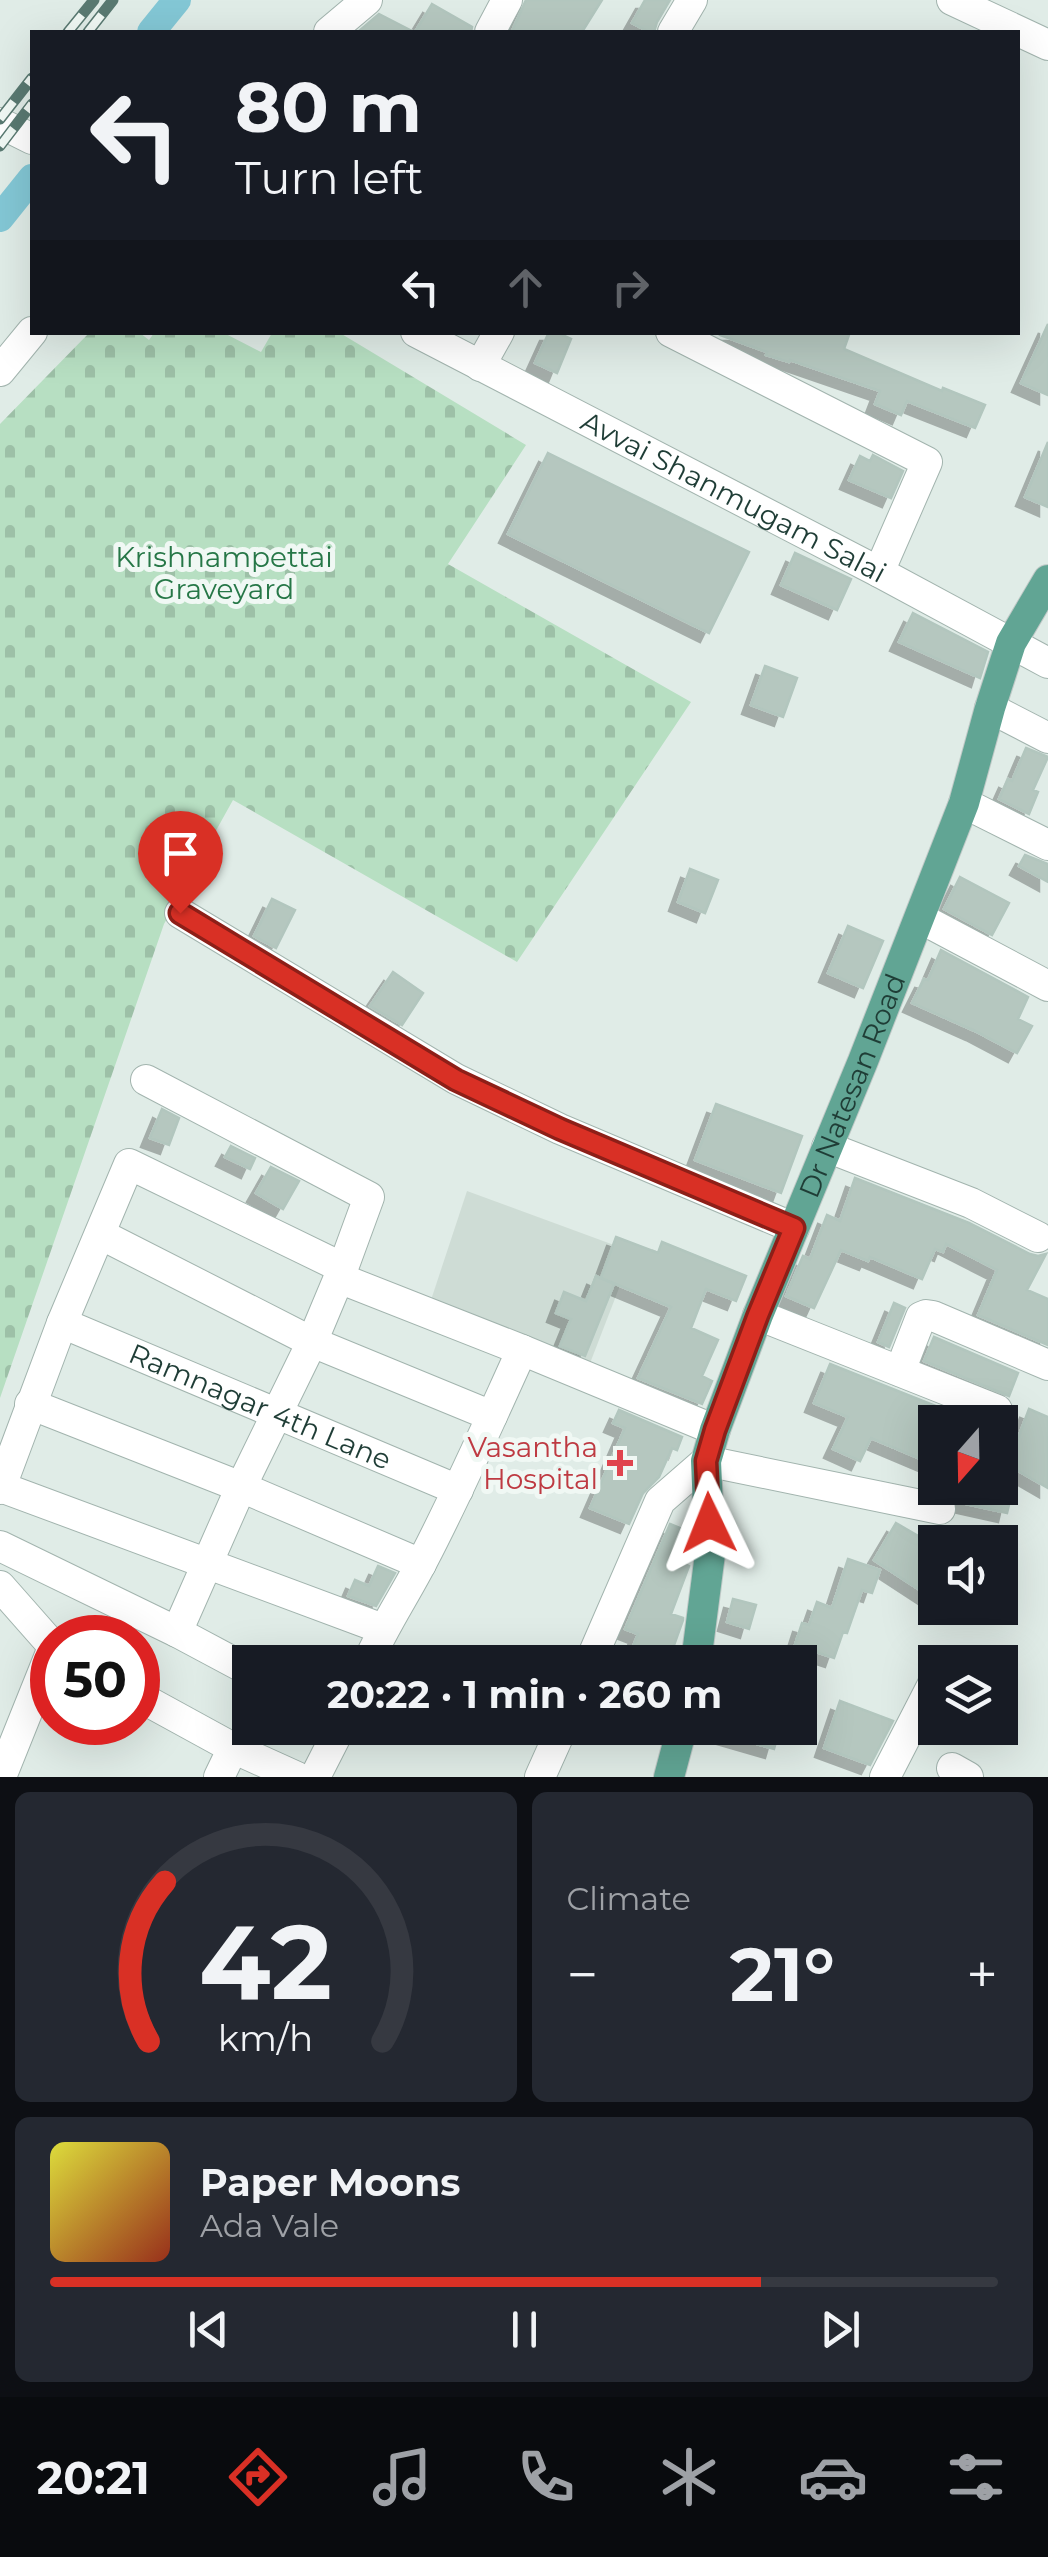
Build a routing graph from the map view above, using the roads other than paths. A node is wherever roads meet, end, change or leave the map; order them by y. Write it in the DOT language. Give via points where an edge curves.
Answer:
graph roads {
  1 [pos="367,0"];
  2 [pos="507,0"];
  3 [pos="692,0"];
  4 [pos="952,0"];
  5 [pos="331,30"];
  6 [pos="491,30"];
  7 [pos="674,30"];
  8 [pos="1016,30"];
  9 [pos="1020,32"];
  10 [pos="1048,45"];
  11 [pos="30,334"];
  12 [pos="422,335"];
  13 [pos="497,335"];
  14 [pos="677,335"];
  15 [pos="480,366"];
  16 [pos="0,370"];
  17 [pos="879,572"];
  18 [pos="1048,580"];
  19 [pos="1012,643"];
  20 [pos="1048,663"];
  21 [pos="990,708"];
  22 [pos="1048,738"];
  23 [pos="964,804"];
  24 [pos="1048,846"];
  25 [pos="180,913"];
  26 [pos="920,918"];
  27 [pos="1048,986"];
  28 [pos="146,1080"];
  29 [pos="828,1148"];
  30 [pos="794,1228"];
  31 [pos="100,1234"];
  32 [pos="1038,1237"];
  33 [pos="341,1273"];
  34 [pos="758,1315"];
  35 [pos="62,1323"];
  36 [pos="312,1342"];
  37 [pos="522,1350"];
  38 [pos="1048,1365"];
  39 [pos="900,1371"];
  40 [pos="30,1404"];
  41 [pos="985,1405"];
  42 [pos="275,1414"];
  43 [pos="492,1416"];
  44 [pos="715,1430"];
  45 [pos="706,1461"];
  46 [pos="241,1487"];
  47 [pos="0,1488"];
  48 [pos="458,1490"];
  49 [pos="940,1508"];
  50 [pos="0,1546"];
  51 [pos="209,1563"];
  52 [pos="421,1564"];
  53 [pos="0,1586"];
  54 [pos="30,1621"];
  55 [pos="383,1629"];
  56 [pos="177,1632"];
  57 [pos="376,1645"];
  58 [pos="597,1645"];
  59 [pos="698,1645"];
  60 [pos="232,1661"];
  61 [pos="30,1703"];
  62 [pos="160,1708"];
  63 [pos="918,1713"];
  64 [pos="331,1745"];
  65 [pos="554,1745"];
  66 [pos="677,1745"];
  67 [pos="233,1748"];
  68 [pos="1,1777"];
  69 [pos="219,1777"];
  70 [pos="297,1777"];
  71 [pos="315,1777"];
  72 [pos="540,1777"];
  73 [pos="668,1777"];
  74 [pos="885,1777"];
  1 -- 5 [label="street"];
  2 -- 6 [label="street"];
  3 -- 7 [label="street"];
  4 -- 8 [label="street"];
  9 -- 10 [label="street"];
  11 -- 16 [label="street"];
  12 -- 15 [label="street, Avvai Shanmugam Salai"];
  13 -- 15 [label="street"];
  14 -- 17 [label="street" via="927,462"];
  15 -- 17 [label="street, Avvai Shanmugam Salai"];
  17 -- 19 [label="street, Avvai Shanmugam Salai"];
  18 -- 19 [label="main road, Dr Natesan Road"];
  19 -- 20 [label="street, Avvai Shanmugam Salai"];
  19 -- 21 [label="main road, Dr Natesan Road"];
  21 -- 22 [label="street"];
  21 -- 23 [label="main road, Dr Natesan Road"];
  23 -- 24 [label="street"];
  23 -- 26 [label="main road, Dr Natesan Road"];
  25 -- 30 [label="street" via="456,1080"];
  26 -- 27 [label="street"];
  26 -- 29 [label="main road, Dr Natesan Road"];
  28 -- 33 [label="street" via="369,1197"];
  29 -- 30 [label="main road, Dr Natesan Road"];
  29 -- 32 [label="street" via="971,1203"];
  30 -- 34 [label="main road, Dr Natesan Road"];
  31 -- 33 [label="street" via="130,1164"];
  31 -- 35 [label="street"];
  31 -- 36 [label="street"];
  33 -- 36 [label="street"];
  33 -- 37 [label="street"];
  34 -- 39 [label="street"];
  34 -- 44 [label="main road, Dr Natesan Road"];
  35 -- 40 [label="street"];
  35 -- 42 [label="street, Ramnagar 4th Lane"];
  36 -- 42 [label="street"];
  36 -- 43 [label="street"];
  37 -- 43 [label="street"];
  37 -- 44 [label="street"];
  38 -- 39 [label="street" via="926,1315"];
  39 -- 41 [label="street"];
  40 -- 46 [label="street"];
  40 -- 47 [label="street"];
  42 -- 46 [label="street"];
  42 -- 48 [label="street, Ramnagar 4th Lane"];
  43 -- 48 [label="street"];
  44 -- 45 [label="main road, Dr Natesan Road"];
  45 -- 49 [label="street"];
  45 -- 58 [label="street" via="660,1502"];
  45 -- 59 [label="main road, Dr Natesan Road" via="710,1554"];
  46 -- 51 [label="street"];
  46 -- 52 [label="street"];
  47 -- 51 [label="street"];
  48 -- 52 [label="street"];
  50 -- 56 [label="street"];
  51 -- 55 [label="street"];
  51 -- 56 [label="street"];
  52 -- 55 [label="street"];
  53 -- 54 [label="street"];
  55 -- 57 [label="street"];
  56 -- 60 [label="street"];
  61 -- 68 [label="street"];
  62 -- 67 [label="street"];
  63 -- 74 [label="street"];
  64 -- 71 [label="street"];
  65 -- 72 [label="street"];
  66 -- 73 [label="main road"];
  67 -- 69 [label="street"];
  67 -- 70 [label="street"];
}
